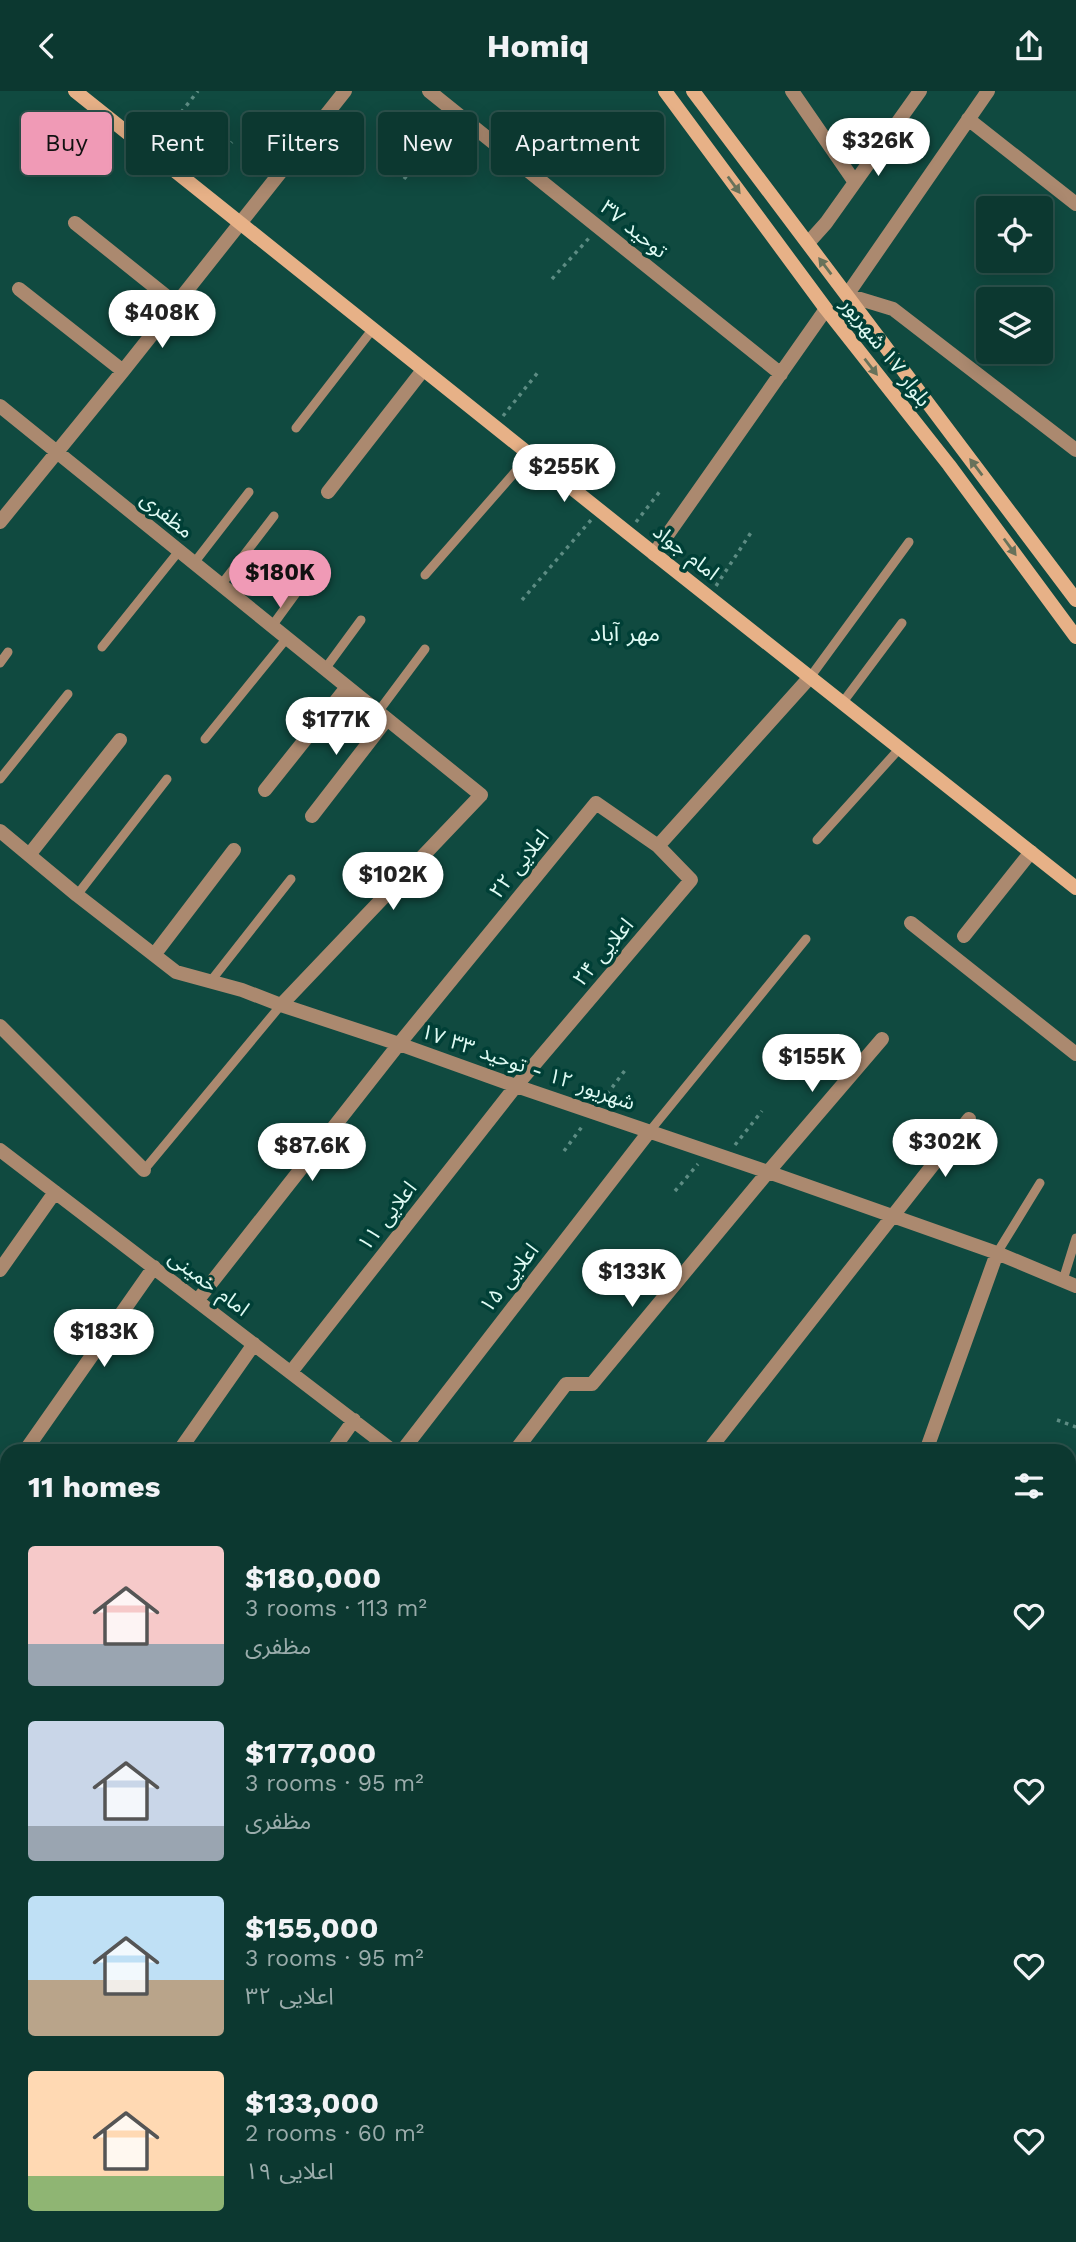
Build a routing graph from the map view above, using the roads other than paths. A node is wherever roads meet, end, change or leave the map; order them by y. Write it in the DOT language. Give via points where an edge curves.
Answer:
graph roads {
  1 [pos="75,91"];
  2 [pos="345,91"];
  3 [pos="429,91"];
  4 [pos="664,91"];
  5 [pos="693,91"];
  6 [pos="811,91"];
  7 [pos="920,91"];
  8 [pos="988,91"];
  9 [pos="795,95"];
  10 [pos="968,119"];
  11 [pos="854,181"];
  12 [pos="1076,204"];
  13 [pos="75,223"];
  14 [pos="239,223"];
  15 [pos="808,243"];
  16 [pos="19,289"];
  17 [pos="847,295"];
  18 [pos="176,304"];
  19 [pos="826,309"];
  20 [pos="372,330"];
  21 [pos="423,370"];
  22 [pos="123,371"];
  23 [pos="781,374"];
  24 [pos="0,406"];
  25 [pos="296,429"];
  26 [pos="1076,450"];
  27 [pos="56,452"];
  28 [pos="530,455"];
  29 [pos="249,492"];
  30 [pos="328,492"];
  31 [pos="274,516"];
  32 [pos="0,522"];
  33 [pos="909,542"];
  34 [pos="179,551"];
  35 [pos="654,554"];
  36 [pos="194,563"];
  37 [pos="425,575"];
  38 [pos="307,577"];
  39 [pos="221,585"];
  40 [pos="1076,600"];
  41 [pos="361,620"];
  42 [pos="902,622"];
  43 [pos="272,626"];
  44 [pos="287,638"];
  45 [pos="1076,638"];
  46 [pos="102,647"];
  47 [pos="425,649"];
  48 [pos="8,652"];
  49 [pos="0,663"];
  50 [pos="325,669"];
  51 [pos="811,676"];
  52 [pos="347,687"];
  53 [pos="68,694"];
  54 [pos="843,702"];
  55 [pos="382,715"];
  56 [pos="205,739"];
  57 [pos="120,740"];
  58 [pos="900,748"];
  59 [pos="0,779"];
  60 [pos="167,779"];
  61 [pos="265,790"];
  62 [pos="312,815"];
  63 [pos="0,831"];
  64 [pos="817,840"];
  65 [pos="658,846"];
  66 [pos="234,850"];
  67 [pos="1031,852"];
  68 [pos="29,855"];
  69 [pos="291,880"];
  70 [pos="1076,888"];
  71 [pos="77,895"];
  72 [pos="911,923"];
  73 [pos="964,936"];
  74 [pos="806,939"];
  75 [pos="154,955"];
  76 [pos="210,982"];
  77 [pos="281,1005"];
  78 [pos="0,1026"];
  79 [pos="882,1038"];
  80 [pos="399,1044"];
  81 [pos="1076,1054"];
  82 [pos="516,1086"];
  83 [pos="969,1119"];
  84 [pos="649,1132"];
  85 [pos="0,1150"];
  86 [pos="144,1170"];
  87 [pos="768,1172"];
  88 [pos="1040,1183"];
  89 [pos="55,1192"];
  90 [pos="893,1216"];
  91 [pos="1076,1238"];
  92 [pos="997,1253"];
  93 [pos="154,1267"];
  94 [pos="0,1269"];
  95 [pos="1070,1283"];
  96 [pos="197,1301"];
  97 [pos="254,1344"];
  98 [pos="290,1372"];
  99 [pos="354,1420"];
  100 [pos="30,1444"];
  101 [pos="184,1444"];
  102 [pos="337,1444"];
  103 [pos="384,1444"];
  104 [pos="407,1444"];
  105 [pos="520,1444"];
  106 [pos="714,1444"];
  107 [pos="929,1444"];
  1 -- 14 [label="main road, امام جواد"];
  2 -- 14 [label="street"];
  3 -- 23 [label="street, توحید ۳۷"];
  4 -- 19 [label="main road, بلوار ۱۷ شهریور, one-way"];
  5 -- 15 [label="main road, بلوار ۱۷ شهریور"];
  6 -- 9 [label="street"];
  7 -- 11 [label="street"];
  8 -- 10 [label="street"];
  9 -- 11 [label="street"];
  10 -- 12 [label="street"];
  10 -- 17 [label="street"];
  11 -- 15 [label="street"];
  13 -- 18 [label="street"];
  14 -- 18 [label="street"];
  14 -- 20 [label="main road, امام جواد"];
  17 -- 15 [label="main road, بلوار ۱۷ شهریور, one-way"];
  16 -- 22 [label="street"];
  17 -- 26 [label="street" via="893,309"];
  40 -- 17 [label="main road, بلوار ۱۷ شهریور, one-way"];
  18 -- 22 [label="street"];
  19 -- 23 [label="street"];
  19 -- 45 [label="main road, بلوار ۱۷ شهریور, one-way" via="949,465"];
  20 -- 21 [label="main road, امام جواد"];
  20 -- 25 [label="lane"];
  21 -- 28 [label="main road, امام جواد"];
  21 -- 30 [label="street"];
  22 -- 27 [label="street"];
  23 -- 35 [label="street"];
  24 -- 27 [label="street, مظفری"];
  27 -- 32 [label="street"];
  27 -- 34 [label="street, مظفری"];
  28 -- 35 [label="main road, امام جواد"];
  28 -- 37 [label="lane"];
  29 -- 36 [label="lane"];
  31 -- 39 [label="lane"];
  33 -- 51 [label="lane"];
  34 -- 36 [label="street, مظفری"];
  34 -- 46 [label="lane"];
  35 -- 51 [label="main road, امام جواد"];
  36 -- 39 [label="street, مظفری"];
  38 -- 43 [label="lane"];
  39 -- 43 [label="street, مظفری"];
  41 -- 50 [label="lane"];
  42 -- 54 [label="lane"];
  43 -- 44 [label="street, مظفری"];
  44 -- 50 [label="street, مظفری"];
  44 -- 56 [label="lane"];
  47 -- 55 [label="lane"];
  48 -- 49 [label="lane"];
  50 -- 52 [label="street, مظفری"];
  51 -- 54 [label="main road, امام جواد"];
  51 -- 65 [label="street"];
  52 -- 55 [label="street, مظفری"];
  52 -- 61 [label="street"];
  53 -- 59 [label="lane"];
  54 -- 58 [label="main road, امام جواد"];
  55 -- 62 [label="street"];
  55 -- 77 [label="street, مظفری" via="481,795"];
  57 -- 68 [label="street"];
  58 -- 64 [label="lane"];
  58 -- 67 [label="main road, امام جواد"];
  60 -- 71 [label="lane"];
  63 -- 68 [label="street, ۱۷ شهریور ۱۲ - توحید ۳۳"];
  65 -- 80 [label="street, اعلایی ۲۲" via="596,803"];
  65 -- 82 [label="street, اعلایی ۲۴" via="691,880"];
  66 -- 75 [label="street"];
  67 -- 70 [label="main road, امام جواد"];
  67 -- 73 [label="street"];
  68 -- 71 [label="street, ۱۷ شهریور ۱۲ - توحید ۳۳"];
  69 -- 76 [label="lane"];
  71 -- 75 [label="street, ۱۷ شهریور ۱۲ - توحید ۳۳"];
  72 -- 81 [label="street"];
  74 -- 84 [label="lane"];
  75 -- 76 [label="street, ۱۷ شهریور ۱۲ - توحید ۳۳" via="176,972"];
  76 -- 77 [label="street, ۱۷ شهریور ۱۲ - توحید ۳۳"];
  77 -- 80 [label="street, ۱۷ شهریور ۱۲ - توحید ۳۳"];
  77 -- 86 [label="lane"];
  78 -- 86 [label="street"];
  79 -- 87 [label="street"];
  80 -- 82 [label="street, ۱۷ شهریور ۱۲ - توحید ۳۳"];
  80 -- 96 [label="street"];
  82 -- 84 [label="street, ۱۷ شهریور ۱۲ - توحید ۳۳"];
  82 -- 98 [label="street, اعلایی ۱۱"];
  83 -- 90 [label="street"];
  84 -- 87 [label="street, ۱۷ شهریور ۱۲ - توحید ۳۳"];
  84 -- 104 [label="street, اعلایی ۱۵"];
  85 -- 89 [label="street, امام خمینی"];
  87 -- 90 [label="street, ۱۷ شهریور ۱۲ - توحید ۳۳"];
  87 -- 105 [label="street" via="592,1384 566,1384"];
  88 -- 92 [label="lane"];
  89 -- 93 [label="street, امام خمینی"];
  89 -- 94 [label="street"];
  90 -- 92 [label="street, ۱۷ شهریور ۱۲ - توحید ۳۳"];
  90 -- 106 [label="street"];
  91 -- 95 [label="lane"];
  92 -- 95 [label="street, ۱۷ شهریور ۱۲ - توحید ۳۳"];
  92 -- 107 [label="street"];
  93 -- 96 [label="street, امام خمینی"];
  93 -- 100 [label="street"];
  96 -- 97 [label="street, امام خمینی"];
  97 -- 98 [label="street, امام خمینی"];
  97 -- 101 [label="street"];
  98 -- 99 [label="street, امام خمینی"];
  99 -- 102 [label="street"];
  99 -- 103 [label="street, امام خمینی"];
}
